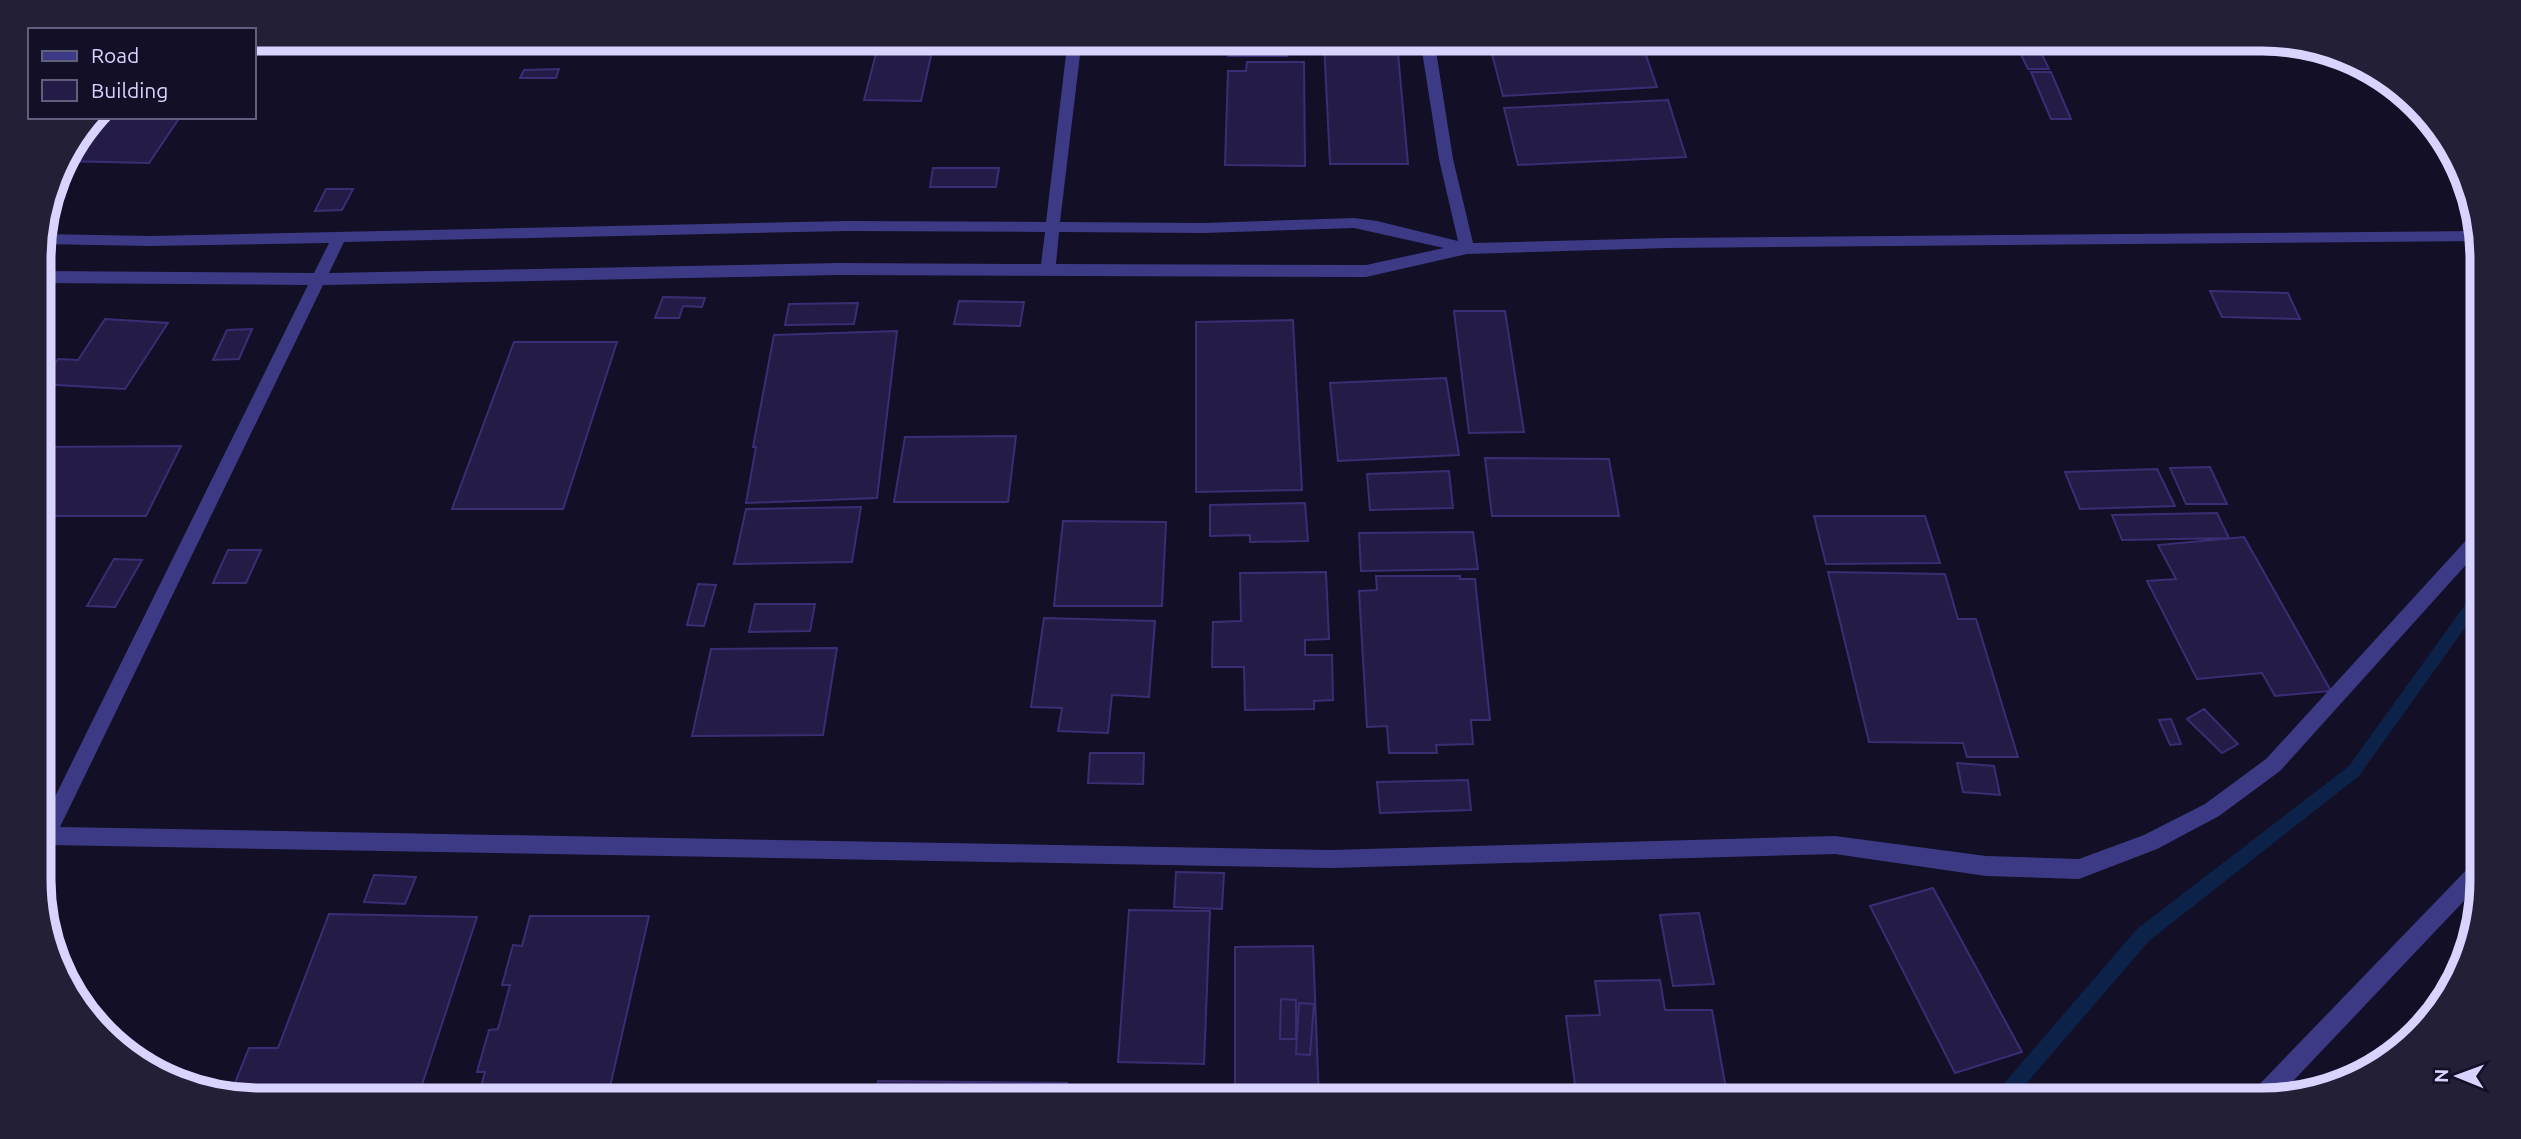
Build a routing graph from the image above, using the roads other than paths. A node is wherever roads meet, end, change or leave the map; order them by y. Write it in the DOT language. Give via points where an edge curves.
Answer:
graph roads {
  1 [pos="1073,51"];
  2 [pos="1429,51"];
  3 [pos="1053,228"];
  4 [pos="2468,236"];
  5 [pos="52,239"];
  6 [pos="338,239"];
  7 [pos="1467,249"];
  8 [pos="1048,271"];
  9 [pos="51,276"];
  10 [pos="319,279"];
  11 [pos="2470,548"];
  12 [pos="51,826"];
  13 [pos="51,842"];
  14 [pos="2470,881"];
  15 [pos="2271,1088"];
  1 -- 3 [label="street"];
  2 -- 7 [label="street" via="1446,159"];
  3 -- 6 [label="street" via="848,226"];
  3 -- 7 [label="street" via="1354,223"];
  3 -- 8 [label="street"];
  4 -- 7 [label="street"];
  5 -- 6 [label="street"];
  6 -- 10 [label="street"];
  7 -- 8 [label="street" via="1366,271"];
  8 -- 10 [label="street" via="839,269"];
  9 -- 10 [label="street"];
  10 -- 12 [label="street"];
  11 -- 13 [label="street" via="2273,765 2212,810 2150,842 2079,869 1986,866 1835,845 1331,859"];
  14 -- 15 [label="street"];
}
